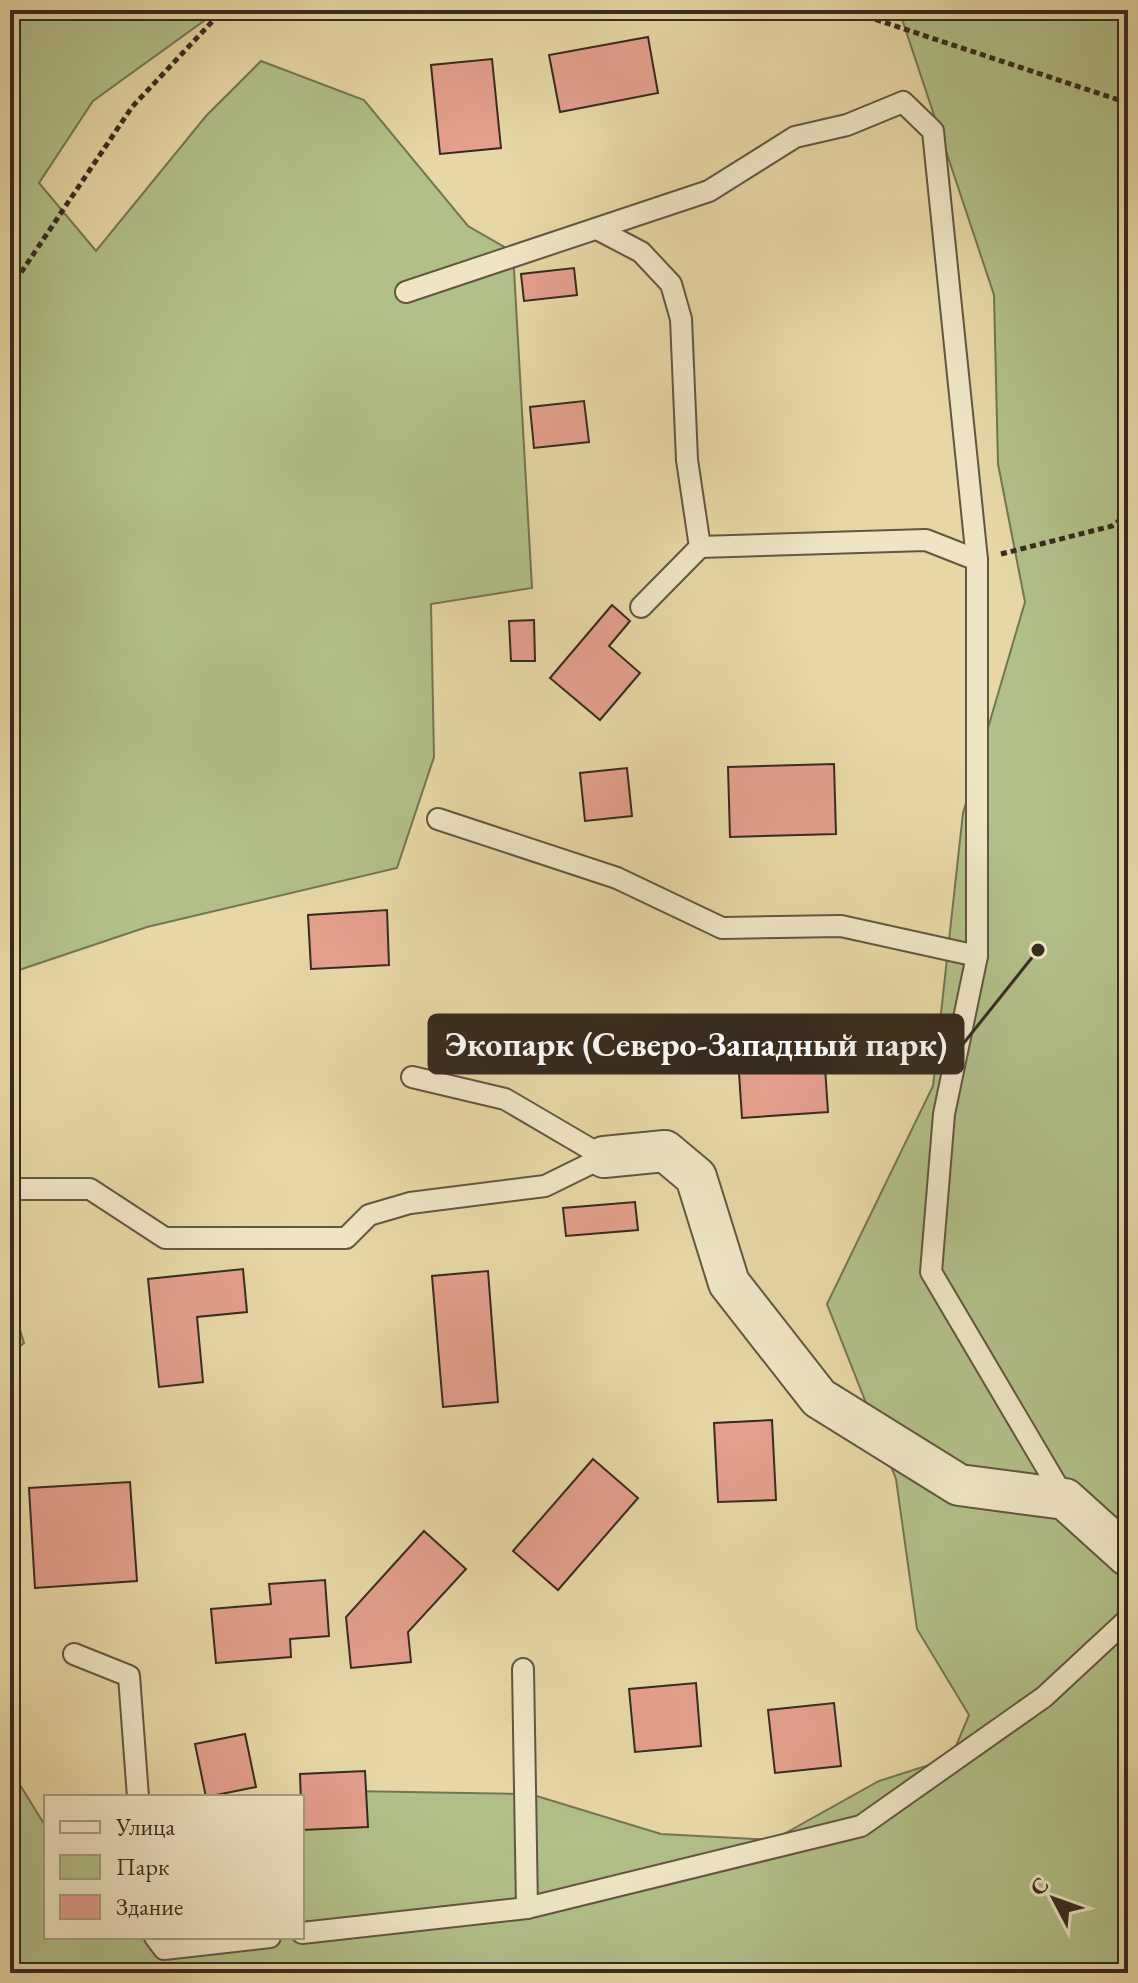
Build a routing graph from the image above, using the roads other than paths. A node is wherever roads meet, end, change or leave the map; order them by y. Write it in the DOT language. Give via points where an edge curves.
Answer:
graph roads {
  1 [pos="597,229"];
  2 [pos="406,292"];
  3 [pos="700,547"];
  4 [pos="977,560"];
  5 [pos="641,607"];
  6 [pos="438,819"];
  7 [pos="977,956"];
  8 [pos="412,1077"];
  9 [pos="604,1157"];
  10 [pos="10,1189"];
  11 [pos="1065,1499"];
  12 [pos="1128,1556"];
  13 [pos="1128,1619"];
  14 [pos="74,1654"];
  15 [pos="523,1669"];
  16 [pos="138,1795"];
  17 [pos="527,1908"];
  18 [pos="304,1933"];
  19 [pos="156,1939"];
  20 [pos="252,1939"];
  1 -- 2 [label="lane"];
  1 -- 3 [label="lane" via="641,252 671,284 681,319 687,460"];
  1 -- 4 [label="lane" via="709,191 795,137 847,125 903,102 933,131"];
  3 -- 4 [label="lane" via="926,540"];
  3 -- 5 [label="lane"];
  4 -- 7 [label="lane"];
  6 -- 7 [label="lane" via="617,878 722,928 841,926"];
  7 -- 11 [label="lane" via="944,1114 931,1272"];
  8 -- 9 [label="lane" via="505,1099"];
  9 -- 10 [label="lane" via="545,1186 410,1203 369,1215 346,1238 165,1238 90,1189"];
  9 -- 11 [label="street" via="665,1151 696,1177 729,1283 819,1398 959,1485"];
  11 -- 12 [label="street"];
  13 -- 17 [label="lane" via="1044,1697 861,1826"];
  14 -- 16 [label="lane" via="129,1676"];
  15 -- 17 [label="lane"];
  17 -- 18 [label="lane"];
  19 -- 20 [label="lane" via="164,1949"];
}
